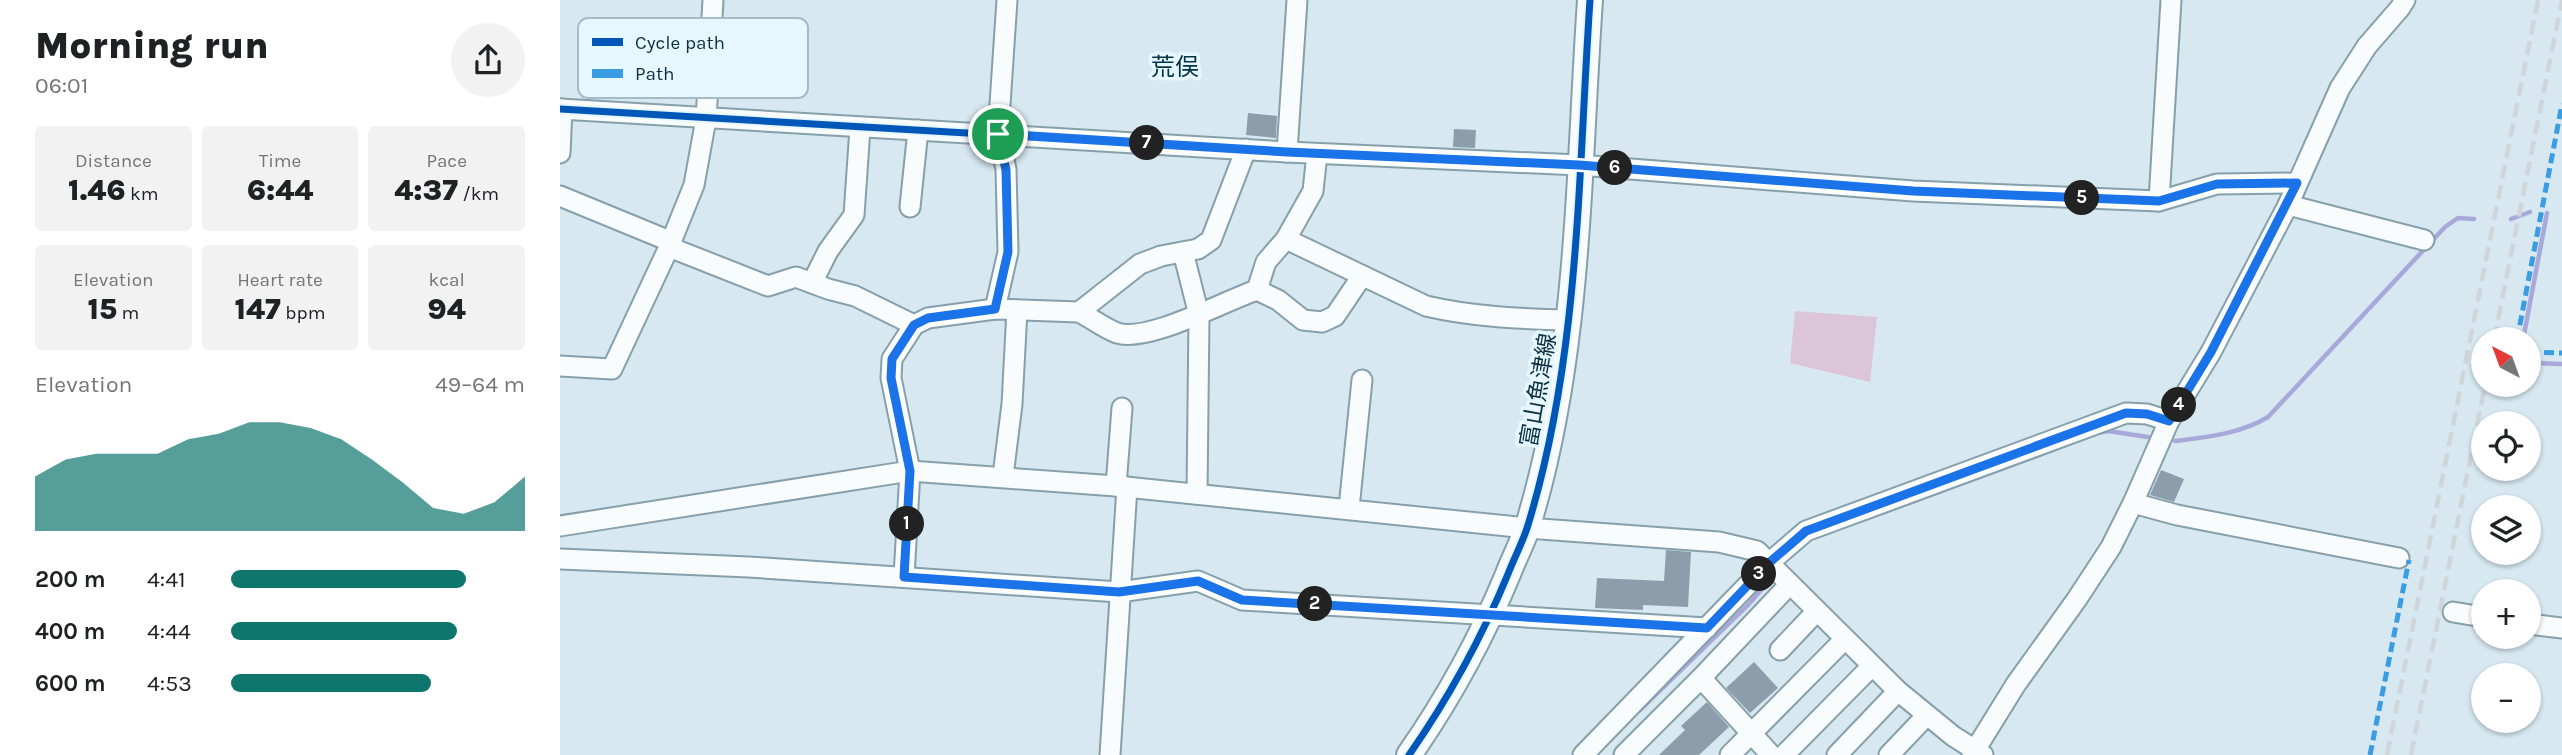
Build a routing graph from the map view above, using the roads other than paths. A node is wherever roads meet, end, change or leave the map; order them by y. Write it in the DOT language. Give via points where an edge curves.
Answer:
graph roads {
  1 [pos="713,0"];
  2 [pos="1007,0"];
  3 [pos="1297,0"];
  4 [pos="1590,0"];
  5 [pos="2171,0"];
  6 [pos="2382,0"];
  7 [pos="2403,4"];
  8 [pos="712,18"];
  9 [pos="707,98"];
  10 [pos="561,109"];
  11 [pos="706,119"];
  12 [pos="860,128"];
  13 [pos="918,130"];
  14 [pos="998,134"];
  15 [pos="1246,149"];
  16 [pos="1287,152"];
  17 [pos="560,153"];
  18 [pos="1317,154"];
  19 [pos="1579,165"];
  20 [pos="2297,183"];
  21 [pos="560,196"];
  22 [pos="2159,201"];
  23 [pos="2288,205"];
  24 [pos="910,207"];
  25 [pos="1286,239"];
  26 [pos="2424,240"];
  27 [pos="670,245"];
  28 [pos="1183,252"];
  29 [pos="1362,276"];
  30 [pos="812,283"];
  31 [pos="1256,290"];
  32 [pos="995,309"];
  33 [pos="1017,310"];
  34 [pos="1079,312"];
  35 [pos="1199,315"];
  36 [pos="1570,320"];
  37 [pos="914,325"];
  38 [pos="560,366"];
  39 [pos="1362,380"];
  40 [pos="1122,408"];
  41 [pos="2169,421"];
  42 [pos="910,471"];
  43 [pos="1003,476"];
  44 [pos="1121,486"];
  45 [pos="1197,494"];
  46 [pos="2133,502"];
  47 [pos="1349,508"];
  48 [pos="560,526"];
  49 [pos="1527,528"];
  50 [pos="2399,558"];
  51 [pos="560,559"];
  52 [pos="1770,562"];
  53 [pos="904,577"];
  54 [pos="1789,584"];
  55 [pos="1119,592"];
  56 [pos="1816,612"];
  57 [pos="2453,612"];
  58 [pos="1491,614"];
  59 [pos="2471,615"];
  60 [pos="2541,625"];
  61 [pos="1707,628"];
  62 [pos="2562,628"];
  63 [pos="1844,640"];
  64 [pos="1780,650"];
  65 [pos="1872,666"];
  66 [pos="1701,678"];
  67 [pos="1898,691"];
  68 [pos="1927,715"];
  69 [pos="1751,733"];
  70 [pos="1977,753"];
  71 [pos="1110,755"];
  72 [pos="1409,755"];
  73 [pos="1583,755"];
  74 [pos="1624,755"];
  75 [pos="1730,755"];
  76 [pos="1771,755"];
  77 [pos="1783,755"];
  78 [pos="1837,755"];
  79 [pos="1889,755"];
  1 -- 8 [label="street"];
  2 -- 14 [label="street"];
  3 -- 16 [label="street"];
  4 -- 19 [label="main road, 富山魚津線"];
  5 -- 22 [label="street"];
  6 -- 7 [label="street"];
  7 -- 20 [label="street" via="2367,46 2340,88"];
  9 -- 11 [label="street"];
  10 -- 11 [label="street"];
  10 -- 17 [label="street"];
  11 -- 12 [label="street"];
  11 -- 27 [label="street" via="694,186"];
  12 -- 13 [label="street"];
  12 -- 30 [label="street" via="855,215 828,251"];
  13 -- 14 [label="street"];
  13 -- 24 [label="street"];
  14 -- 15 [label="street"];
  14 -- 32 [label="street" via="1006,170 1008,252"];
  15 -- 16 [label="street"];
  15 -- 28 [label="street" via="1211,240"];
  16 -- 18 [label="street"];
  18 -- 19 [label="street"];
  18 -- 25 [label="street" via="1313,191"];
  19 -- 22 [label="street" via="1913,191"];
  19 -- 36 [label="main road, 富山魚津線"];
  20 -- 22 [label="street" via="2217,184"];
  20 -- 23 [label="street"];
  21 -- 27 [label="street"];
  23 -- 26 [label="street"];
  23 -- 41 [label="street"];
  25 -- 29 [label="street"];
  25 -- 31 [label="street" via="1266,261"];
  27 -- 30 [label="street" via="768,286 796,277"];
  27 -- 38 [label="street" via="612,369"];
  28 -- 34 [label="street" via="1140,264"];
  28 -- 35 [label="street"];
  29 -- 31 [label="street" via="1335,316 1322,322 1303,320"];
  29 -- 36 [label="street" via="1446,311"];
  30 -- 37 [label="street" via="855,296"];
  31 -- 35 [label="street"];
  32 -- 33 [label="street"];
  32 -- 37 [label="street" via="928,318"];
  33 -- 34 [label="street"];
  33 -- 43 [label="street"];
  34 -- 35 [label="street" via="1119,333 1143,334"];
  35 -- 45 [label="street"];
  36 -- 49 [label="main road, 富山魚津線" via="1546,457"];
  37 -- 42 [label="street" via="892,359 891,378"];
  39 -- 47 [label="street"];
  40 -- 44 [label="street"];
  41 -- 46 [label="street"];
  41 -- 52 [label="street" via="2126,413 2101,421 1806,531"];
  42 -- 43 [label="street"];
  42 -- 48 [label="street"];
  42 -- 53 [label="street"];
  43 -- 44 [label="street"];
  44 -- 45 [label="street"];
  44 -- 55 [label="street"];
  45 -- 47 [label="street"];
  46 -- 50 [label="street" via="2176,515"];
  46 -- 70 [label="street" via="2111,547 2016,684"];
  47 -- 49 [label="street"];
  49 -- 52 [label="street" via="1719,542 1757,551"];
  49 -- 58 [label="main road, 富山魚津線"];
  51 -- 53 [label="street"];
  52 -- 54 [label="street"];
  52 -- 61 [label="street"];
  53 -- 55 [label="street"];
  54 -- 56 [label="street"];
  54 -- 66 [label="street"];
  55 -- 58 [label="street" via="1198,581 1242,600"];
  55 -- 71 [label="street"];
  56 -- 63 [label="street"];
  56 -- 64 [label="street"];
  57 -- 59 [label="street"];
  58 -- 61 [label="street"];
  58 -- 72 [label="main road, 富山魚津線"];
  60 -- 62 [label="street"];
  61 -- 73 [label="street"];
  63 -- 65 [label="street"];
  63 -- 69 [label="street"];
  65 -- 67 [label="street"];
  65 -- 77 [label="street"];
  66 -- 69 [label="street"];
  66 -- 74 [label="street"];
  67 -- 68 [label="street"];
  67 -- 78 [label="street"];
  68 -- 70 [label="street"];
  68 -- 79 [label="street"];
  69 -- 75 [label="street"];
  69 -- 76 [label="street"];
}
